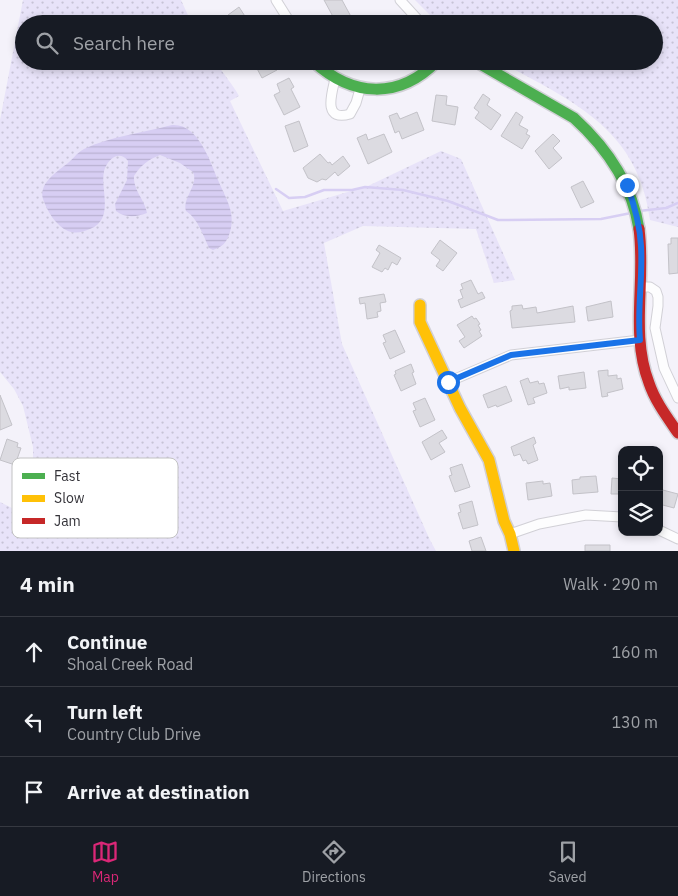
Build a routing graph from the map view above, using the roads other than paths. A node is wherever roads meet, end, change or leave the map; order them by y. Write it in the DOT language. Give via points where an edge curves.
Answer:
graph roads {
  1 [pos="276,0"];
  2 [pos="400,0"];
  3 [pos="285,15"];
  4 [pos="414,15"];
  5 [pos="324,70"];
  6 [pos="427,70"];
  7 [pos="491,70"];
  8 [pos="335,79"];
  9 [pos="360,88"];
  10 [pos="640,287"];
  11 [pos="420,305"];
  12 [pos="640,340"];
  13 [pos="448,382"];
  14 [pos="678,398"];
  15 [pos="678,432"];
  16 [pos="618,517"];
  17 [pos="663,532"];
  18 [pos="510,534"];
  19 [pos="678,539"];
  20 [pos="514,551"];
  1 -- 3 [label="street"];
  2 -- 4 [label="street"];
  5 -- 8 [label="street"];
  6 -- 9 [label="street" via="405,84 390,88"];
  7 -- 10 [label="street" via="574,118 604,147 627,185 634,204 641,246"];
  8 -- 9 [label="street"];
  8 -- 9 [label="street" via="330,109 343,116 350,114"];
  10 -- 12 [label="street"];
  10 -- 14 [label="street" via="656,291 655,328 664,368"];
  11 -- 13 [label="street" via="420,322"];
  12 -- 13 [label="street" via="511,355"];
  12 -- 15 [label="street" via="649,383 665,415"];
  13 -- 18 [label="street" via="489,460"];
  16 -- 18 [label="street" via="586,515 539,524"];
  17 -- 19 [label="street"];
  18 -- 20 [label="street"];
}
